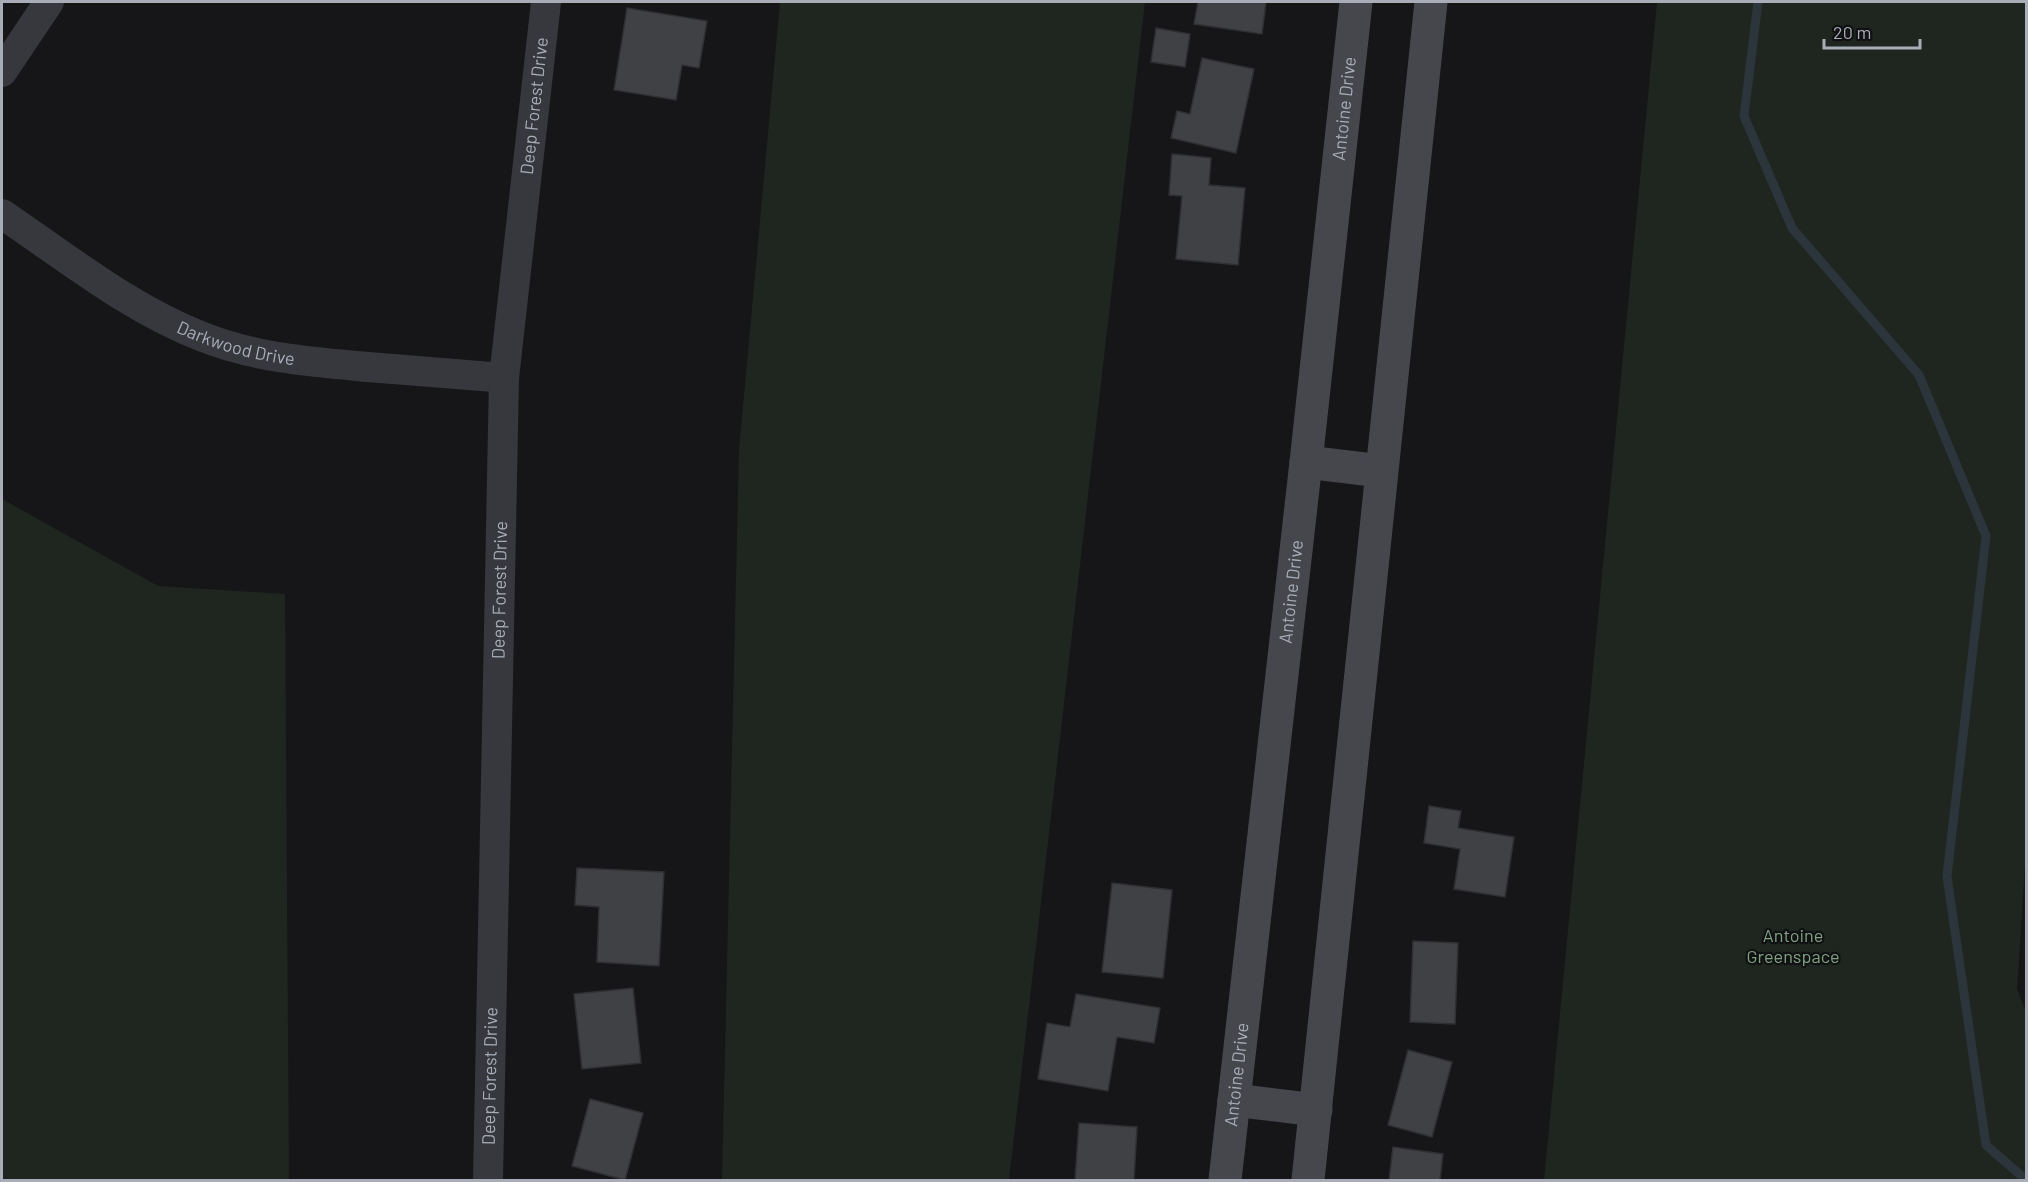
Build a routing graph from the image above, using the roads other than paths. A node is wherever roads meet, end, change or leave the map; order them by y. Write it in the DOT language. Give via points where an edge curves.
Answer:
graph roads {
  1 [pos="49,2"];
  2 [pos="546,2"];
  3 [pos="1356,2"];
  4 [pos="1431,2"];
  5 [pos="2,72"];
  6 [pos="2,214"];
  7 [pos="504,378"];
  8 [pos="1306,462"];
  9 [pos="1381,471"];
  10 [pos="1234,1100"];
  11 [pos="1316,1110"];
  12 [pos="488,1180"];
  13 [pos="1224,1180"];
  14 [pos="1308,1180"];
  1 -- 5 [label="street"];
  2 -- 7 [label="street, Deep Forest Drive"];
  3 -- 8 [label="main road, Antoine Drive"];
  4 -- 9 [label="main road"];
  6 -- 7 [label="street, Darkwood Drive" via="123,295 203,337 254,353 303,362"];
  7 -- 12 [label="street, Deep Forest Drive"];
  8 -- 9 [label="main road"];
  8 -- 10 [label="main road, Antoine Drive"];
  9 -- 11 [label="main road"];
  10 -- 11 [label="main road"];
  10 -- 13 [label="main road, Antoine Drive"];
  11 -- 14 [label="main road"];
}
